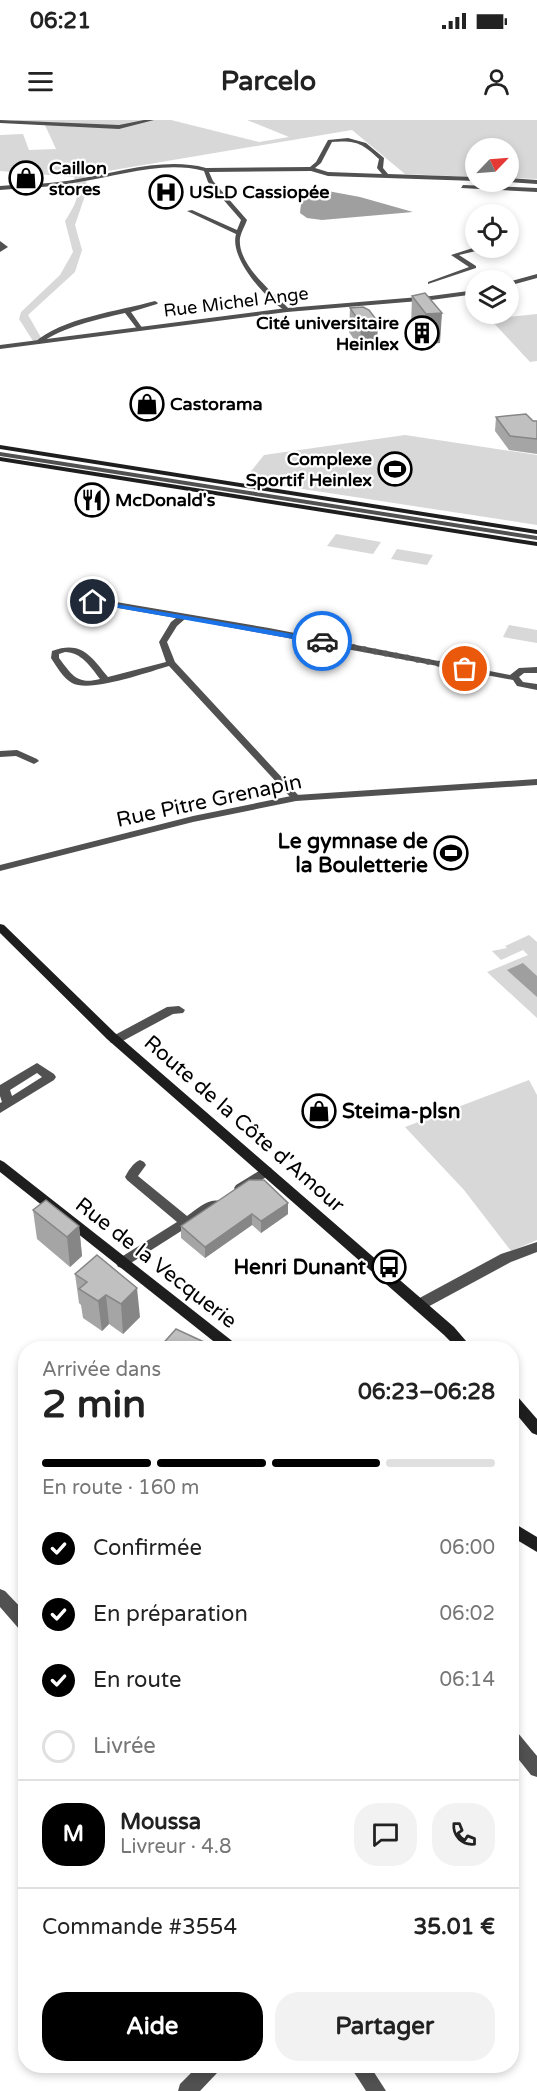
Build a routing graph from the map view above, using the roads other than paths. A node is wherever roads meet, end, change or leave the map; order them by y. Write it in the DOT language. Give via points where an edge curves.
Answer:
graph roads {
  1 [pos="151,120"];
  2 [pos="0,121"];
  3 [pos="311,169"];
  4 [pos="206,170"];
  5 [pos="386,176"];
  6 [pos="465,179"];
  7 [pos="519,181"];
  8 [pos="537,182"];
  9 [pos="426,185"];
  10 [pos="437,186"];
  11 [pos="459,187"];
  12 [pos="0,188"];
  13 [pos="537,190"];
  14 [pos="190,211"];
  15 [pos="235,211"];
  16 [pos="225,213"];
  17 [pos="216,215"];
  18 [pos="207,218"];
  19 [pos="238,233"];
  20 [pos="0,243"];
  21 [pos="0,250"];
  22 [pos="465,252"];
  23 [pos="537,276"];
  24 [pos="519,281"];
  25 [pos="430,283"];
  26 [pos="465,293"];
  27 [pos="155,303"];
  28 [pos="287,310"];
  29 [pos="127,311"];
  30 [pos="140,329"];
  31 [pos="37,343"];
  32 [pos="0,347"];
  33 [pos="0,447"];
  34 [pos="0,454"];
  35 [pos="0,459"];
  36 [pos="537,532"];
  37 [pos="537,538"];
  38 [pos="537,544"];
  39 [pos="75,598"];
  40 [pos="183,617"];
  41 [pos="171,663"];
  42 [pos="537,670"];
  43 [pos="514,678"];
  44 [pos="106,680"];
  45 [pos="537,687"];
  46 [pos="0,754"];
  47 [pos="34,761"];
  48 [pos="537,782"];
  49 [pos="296,798"];
  50 [pos="0,868"];
  51 [pos="0,927"];
  52 [pos="179,1010"];
  53 [pos="115,1040"];
  54 [pos="0,1165"];
  55 [pos="140,1165"];
  56 [pos="267,1171"];
  57 [pos="186,1222"];
  58 [pos="537,1247"];
  59 [pos="123,1263"];
  60 [pos="419,1305"];
  61 [pos="222,1341"];
  62 [pos="458,1341"];
  63 [pos="519,1408"];
  64 [pos="537,1429"];
  65 [pos="519,1533"];
  66 [pos="537,1545"];
  67 [pos="0,1596"];
  68 [pos="18,1616"];
  69 [pos="519,1747"];
  70 [pos="537,1769"];
  71 [pos="204,2073"];
  72 [pos="364,2073"];
  73 [pos="187,2091"];
  74 [pos="377,2091"];
  1 -- 2 [label="street" via="119,127"];
  3 -- 4 [label="street"];
  3 -- 5 [label="street" via="328,174"];
  3 -- 5 [label="street" via="330,141 360,140 382,159 380,168"];
  4 -- 12 [label="street" via="160,167 81,181"];
  4 -- 15 [label="street" via="210,181"];
  5 -- 6 [label="street"];
  7 -- 8 [label="street"];
  9 -- 10 [label="street"];
  11 -- 13 [label="street"];
  14 -- 18 [label="street"];
  15 -- 16 [label="street"];
  15 -- 19 [label="street" via="244,220"];
  17 -- 18 [label="street"];
  18 -- 19 [label="street"];
  19 -- 28 [label="street" via="241,257 248,270"];
  20 -- 21 [label="street" via="5,247"];
  22 -- 25 [label="street" via="454,255 474,267"];
  23 -- 24 [label="street"];
  26 -- 28 [label="street, Rue Michel Ange"];
  27 -- 29 [label="street"];
  28 -- 30 [label="street, Rue Michel Ange"];
  29 -- 30 [label="street"];
  29 -- 31 [label="street" via="76,323"];
  30 -- 31 [label="street, Rue Michel Ange"];
  31 -- 32 [label="street, Rue Michel Ange"];
  33 -- 36 [label="main road"];
  34 -- 37 [label="street"];
  35 -- 38 [label="main road"];
  39 -- 40 [label="street"];
  40 -- 41 [label="street" via="163,642"];
  40 -- 43 [label="street"];
  41 -- 44 [label="street"];
  41 -- 49 [label="street"];
  42 -- 43 [label="street" via="522,669"];
  43 -- 45 [label="street" via="525,686"];
  44 -- 44 [label="street" via="82,685 75,682 54,658 55,653 71,648 80,651"];
  46 -- 47 [label="street" via="16,753"];
  48 -- 49 [label="street, Rue Pitre Grenapin"];
  49 -- 50 [label="street, Rue Pitre Grenapin" via="193,819"];
  51 -- 53 [label="main road, Route de la Côte d'Amour"];
  52 -- 53 [label="street" via="171,1010"];
  53 -- 56 [label="main road, Route de la Côte d'Amour"];
  54 -- 59 [label="main road, Rue de la Vecquerie"];
  55 -- 57 [label="street" via="131,1178"];
  56 -- 57 [label="street"];
  56 -- 60 [label="main road, Route de la Côte d'Amour"];
  57 -- 59 [label="street"];
  58 -- 60 [label="street" via="506,1258"];
  59 -- 61 [label="main road, Rue de la Vecquerie"];
  60 -- 62 [label="main road, Route de la Côte d'Amour"];
  63 -- 64 [label="main road"];
  65 -- 66 [label="main road"];
  67 -- 68 [label="street"];
  69 -- 70 [label="street"];
  71 -- 73 [label="street"];
  72 -- 74 [label="street"];
}
